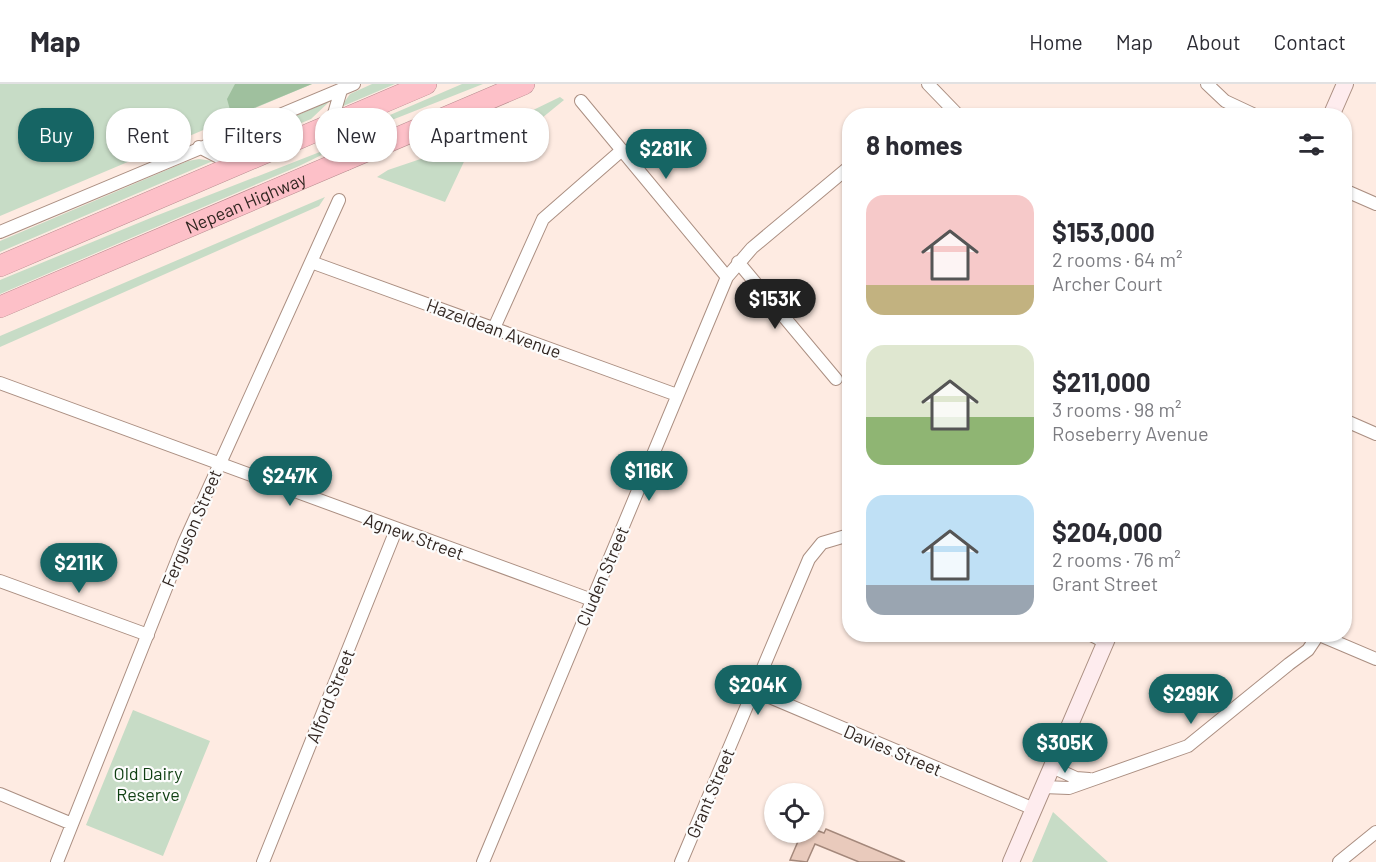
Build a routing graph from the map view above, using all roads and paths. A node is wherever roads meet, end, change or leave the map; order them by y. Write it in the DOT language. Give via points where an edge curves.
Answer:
graph roads {
  1 [pos="354,84"];
  2 [pos="426,84"];
  3 [pos="524,84"];
  4 [pos="928,84"];
  5 [pos="1207,84"];
  6 [pos="1345,84"];
  7 [pos="340,90"];
  8 [pos="581,101"];
  9 [pos="335,108"];
  10 [pos="369,108"];
  11 [pos="951,108"];
  12 [pos="1240,108"];
  13 [pos="1334,108"];
  14 [pos="315,131"];
  15 [pos="397,138"];
  16 [pos="199,147"];
  17 [pos="622,150"];
  18 [pos="340,162"];
  19 [pos="234,165"];
  20 [pos="842,173"];
  21 [pos="1352,194"];
  22 [pos="339,200"];
  23 [pos="1376,204"];
  24 [pos="0,232"];
  25 [pos="311,262"];
  26 [pos="738,262"];
  27 [pos="0,266"];
  28 [pos="727,278"];
  29 [pos="0,307"];
  30 [pos="494,328"];
  31 [pos="836,379"];
  32 [pos="0,383"];
  33 [pos="677,394"];
  34 [pos="1352,424"];
  35 [pos="1376,434"];
  36 [pos="218,465"];
  37 [pos="396,530"];
  38 [pos="842,537"];
  39 [pos="0,581"];
  40 [pos="592,600"];
  41 [pos="148,635"];
  42 [pos="1105,642"];
  43 [pos="1303,642"];
  44 [pos="1313,642"];
  45 [pos="1335,642"];
  46 [pos="1376,659"];
  47 [pos="1289,664"];
  48 [pos="753,690"];
  49 [pos="1052,767"];
  50 [pos="1090,779"];
  51 [pos="1043,787"];
  52 [pos="0,794"];
  53 [pos="1034,809"];
  54 [pos="72,824"];
  55 [pos="1376,832"];
  56 [pos="57,862"];
  57 [pos="263,862"];
  58 [pos="483,862"];
  59 [pos="681,862"];
  60 [pos="1011,862"];
  61 [pos="1339,862"];
  1 -- 7 [label="street"];
  2 -- 10 [label="highway"];
  3 -- 15 [label="highway, Nepean Highway"];
  4 -- 11 [label="street"];
  5 -- 12 [label="street" via="1225,101"];
  6 -- 13 [label="main road"];
  7 -- 9 [label="street"];
  7 -- 16 [label="street"];
  8 -- 17 [label="street"];
  14 -- 19 [label="highway"];
  16 -- 19 [label="street"];
  16 -- 24 [label="street"];
  17 -- 28 [label="street"];
  17 -- 30 [label="street" via="543,219"];
  18 -- 29 [label="highway, Nepean Highway"];
  19 -- 27 [label="highway"];
  20 -- 26 [label="street, Cluden Street"];
  21 -- 23 [label="street"];
  22 -- 25 [label="street, Ferguson Street"];
  25 -- 30 [label="street, Hazeldean Avenue"];
  25 -- 36 [label="street, Ferguson Street"];
  26 -- 28 [label="street, Cluden Street"];
  26 -- 31 [label="street"];
  28 -- 33 [label="street, Cluden Street"];
  30 -- 33 [label="street, Hazeldean Avenue"];
  32 -- 36 [label="street, Agnew Street"];
  33 -- 40 [label="street, Cluden Street"];
  34 -- 35 [label="street"];
  36 -- 37 [label="street, Agnew Street"];
  36 -- 41 [label="street, Ferguson Street"];
  37 -- 40 [label="street, Agnew Street"];
  37 -- 57 [label="street, Alford Street"];
  38 -- 48 [label="street, Grant Street" via="822,543 809,559"];
  39 -- 41 [label="street"];
  40 -- 58 [label="street, Cluden Street"];
  41 -- 54 [label="street, Ferguson Street"];
  42 -- 49 [label="main road"];
  43 -- 47 [label="street"];
  44 -- 47 [label="street"];
  45 -- 46 [label="street"];
  47 -- 50 [label="street" via="1193,743"];
  48 -- 53 [label="street, Davies Street"];
  48 -- 59 [label="street, Grant Street"];
  49 -- 50 [label="street" via="1076,778"];
  49 -- 51 [label="main road"];
  50 -- 51 [label="street" via="1069,788"];
  51 -- 53 [label="main road"];
  52 -- 54 [label="street"];
  53 -- 60 [label="main road"];
  54 -- 56 [label="street, Ferguson Street"];
  55 -- 61 [label="street"];
}
